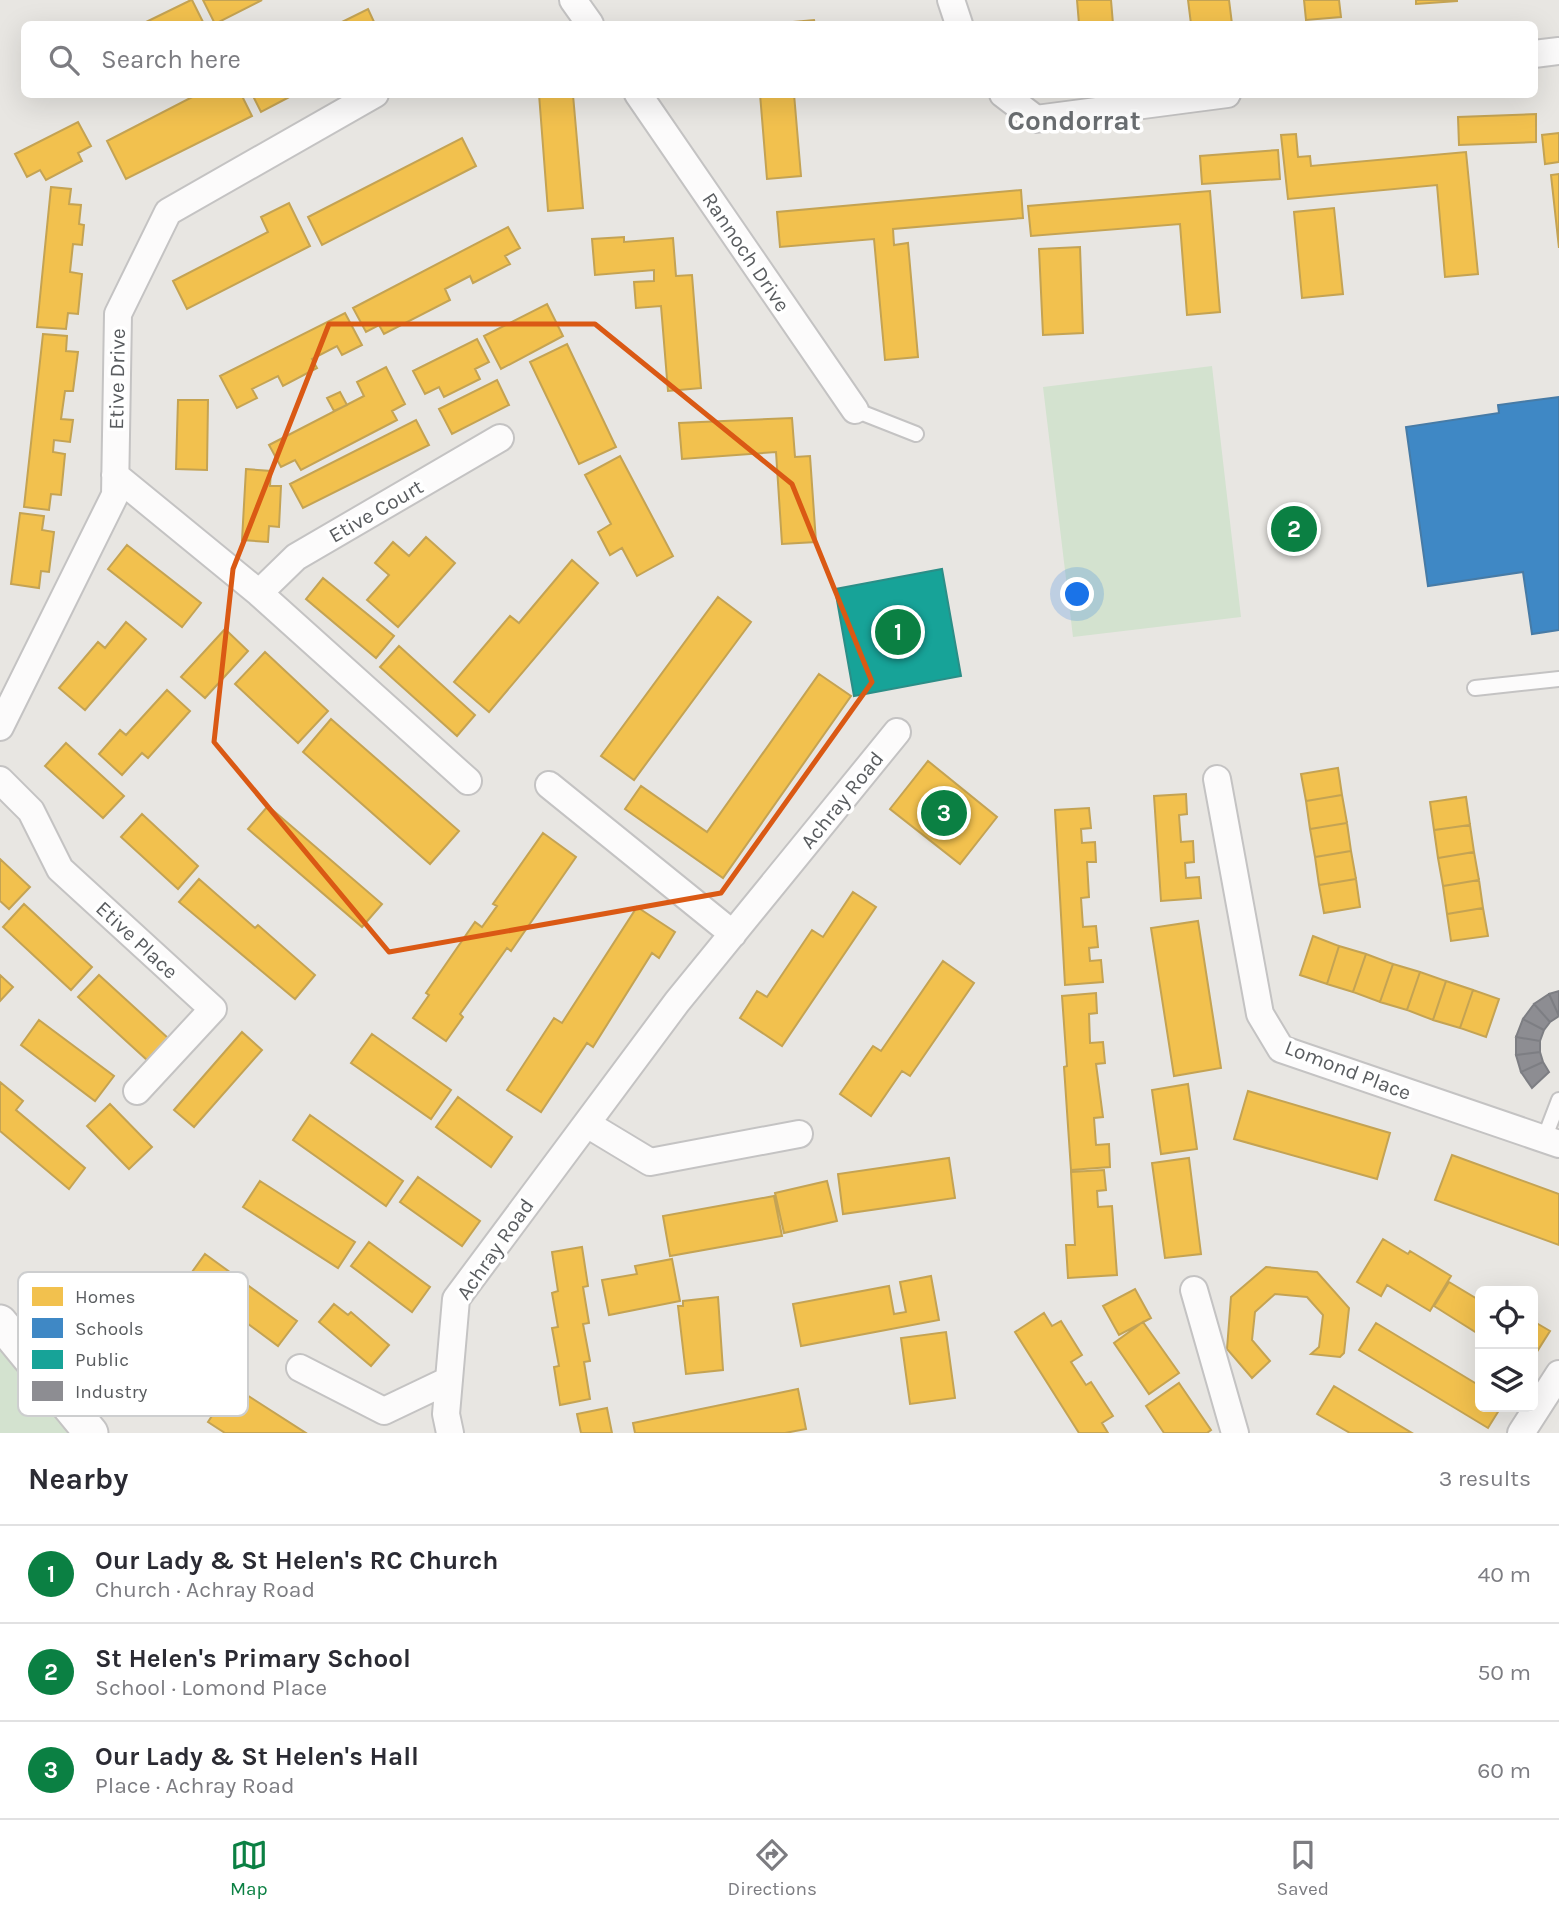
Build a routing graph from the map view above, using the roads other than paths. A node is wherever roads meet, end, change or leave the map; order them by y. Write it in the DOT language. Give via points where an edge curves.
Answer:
graph roads {
  1 [pos="573,0"];
  2 [pos="951,0"];
  3 [pos="588,21"];
  4 [pos="957,21"];
  5 [pos="1559,51"];
  6 [pos="1538,54"];
  7 [pos="368,98"];
  8 [pos="641,98"];
  9 [pos="1008,98"];
  10 [pos="1198,98"];
  11 [pos="855,410"];
  12 [pos="916,434"];
  13 [pos="500,438"];
  14 [pos="115,475"];
  15 [pos="259,593"];
  16 [pos="1559,679"];
  17 [pos="1475,688"];
  18 [pos="0,727"];
  19 [pos="897,732"];
  20 [pos="1217,779"];
  21 [pos="0,780"];
  22 [pos="468,781"];
  23 [pos="549,785"];
  24 [pos="733,934"];
  25 [pos="137,1091"];
  26 [pos="1559,1100"];
  27 [pos="587,1124"];
  28 [pos="799,1134"];
  29 [pos="1552,1141"];
  30 [pos="1194,1290"];
  31 [pos="0,1322"];
  32 [pos="18,1344"];
  33 [pos="300,1368"];
  34 [pos="1559,1374"];
  35 [pos="449,1380"];
  36 [pos="77,1416"];
  37 [pos="91,1433"];
  38 [pos="450,1433"];
  39 [pos="1235,1433"];
  40 [pos="1521,1433"];
  1 -- 3 [label="street"];
  2 -- 4 [label="street"];
  5 -- 6 [label="street"];
  7 -- 14 [label="street, Etive Drive" via="168,212 118,314"];
  8 -- 11 [label="street, Rannoch Drive"];
  9 -- 10 [label="street" via="1036,120"];
  11 -- 12 [label="lane"];
  13 -- 15 [label="street, Etive Court" via="296,557"];
  14 -- 15 [label="street"];
  14 -- 18 [label="street, Etive Drive" via="115,495"];
  15 -- 22 [label="street"];
  16 -- 17 [label="lane"];
  19 -- 24 [label="street, Achray Road"];
  20 -- 29 [label="street, Lomond Place" via="1260,1014 1281,1049"];
  21 -- 25 [label="street, Etive Place" via="31,811 60,869 213,1009"];
  23 -- 24 [label="street"];
  24 -- 27 [label="street, Achray Road"];
  26 -- 29 [label="lane"];
  27 -- 28 [label="street" via="650,1162"];
  27 -- 35 [label="street, Achray Road" via="456,1299"];
  30 -- 39 [label="street"];
  31 -- 32 [label="street"];
  33 -- 35 [label="street" via="384,1411"];
  34 -- 40 [label="street"];
  35 -- 38 [label="street, Achray Road" via="446,1414"];
  36 -- 37 [label="street"];
}
